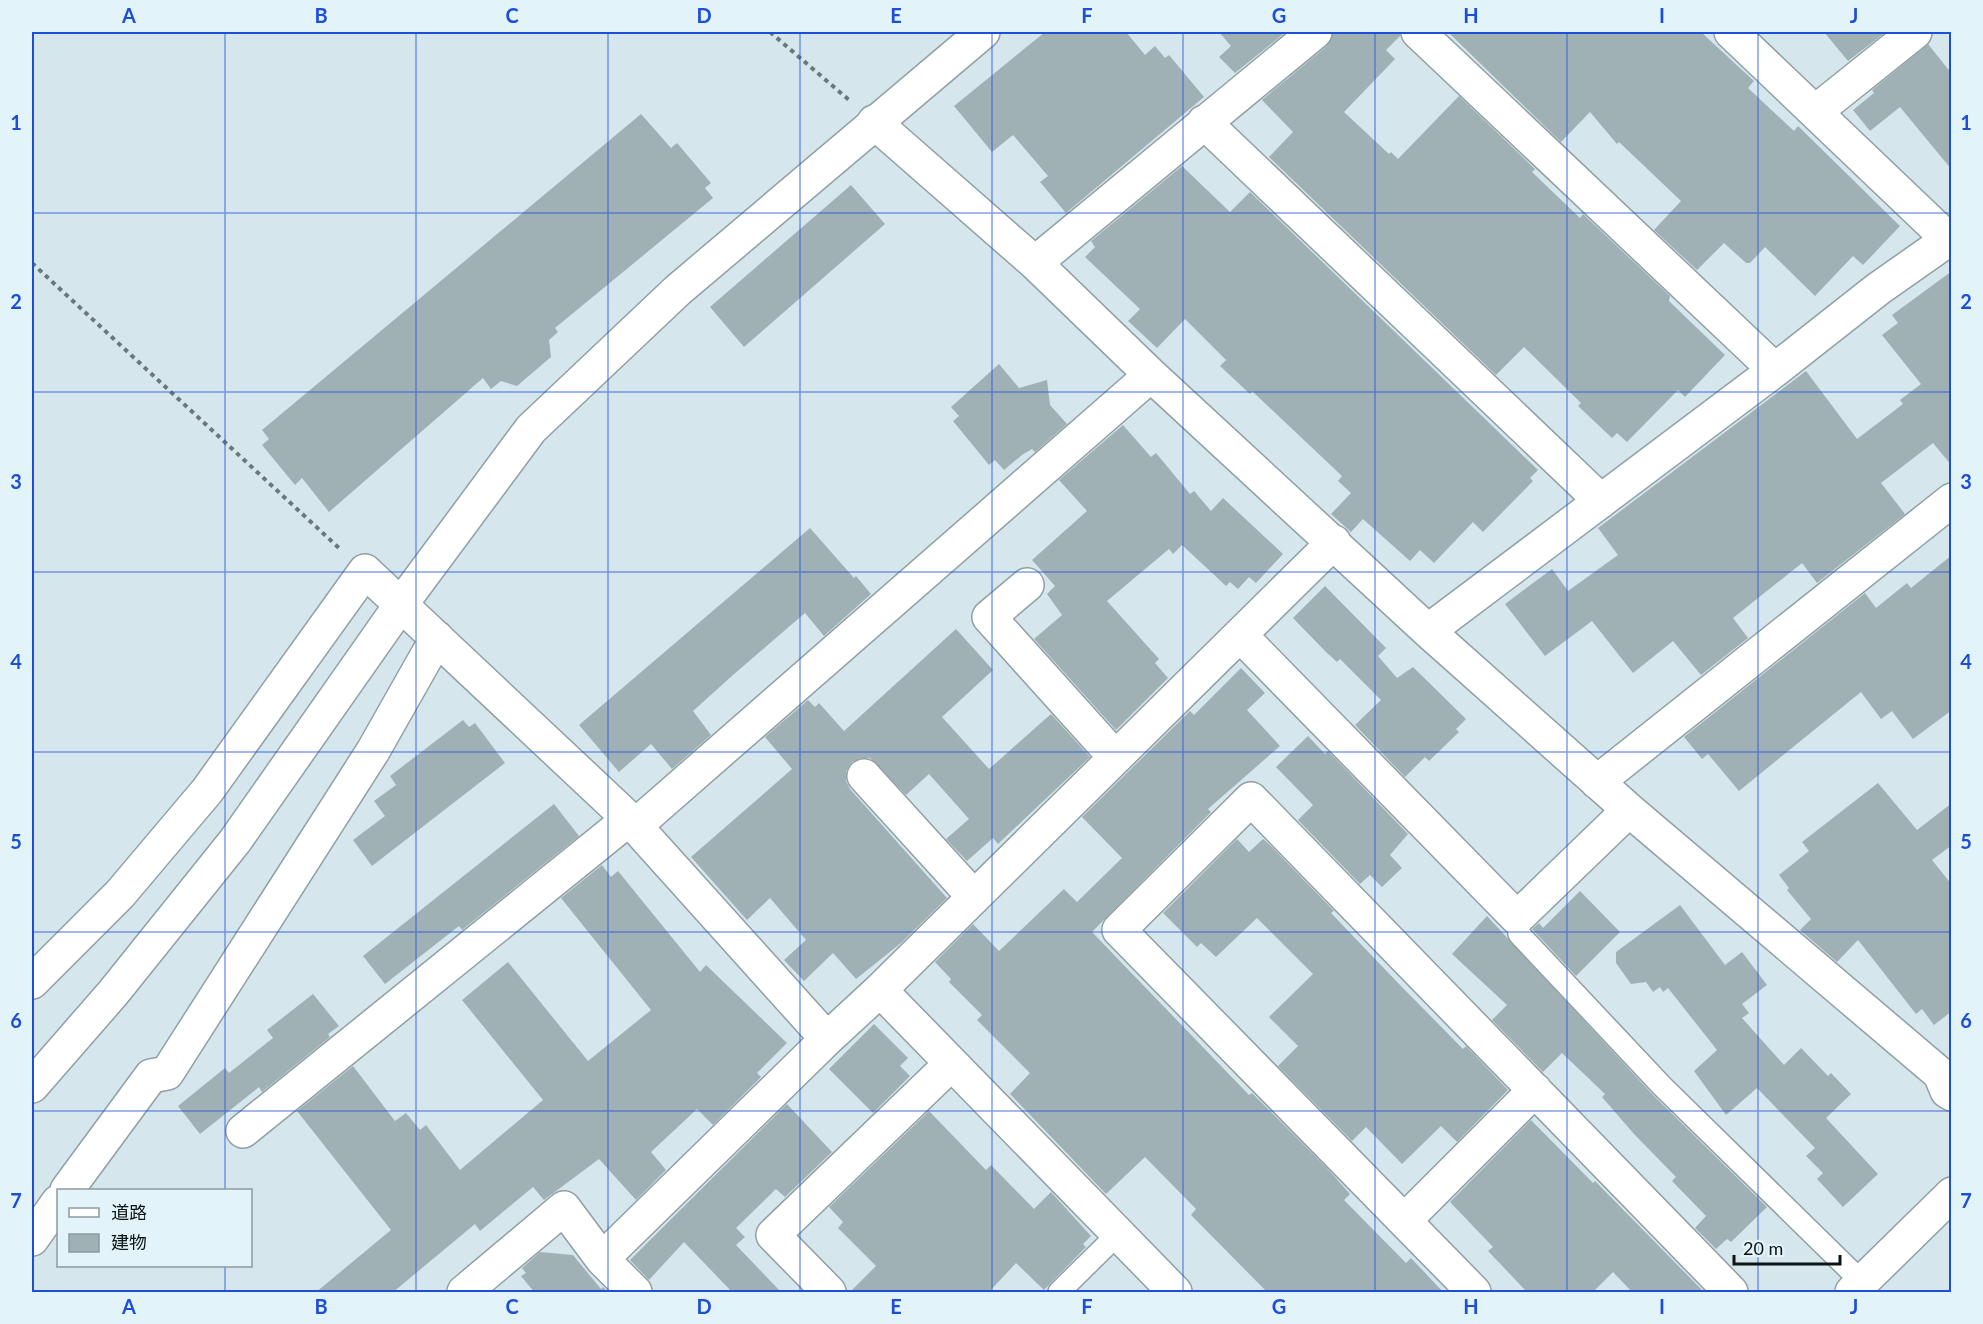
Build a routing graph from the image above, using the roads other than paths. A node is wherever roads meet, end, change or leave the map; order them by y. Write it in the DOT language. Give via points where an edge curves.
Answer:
graph roads {
  1 [pos="983,32"];
  2 [pos="1315,32"];
  3 [pos="1418,32"];
  4 [pos="1731,32"];
  5 [pos="1915,32"];
  6 [pos="1815,112"];
  7 [pos="874,122"];
  8 [pos="1204,122"];
  9 [pos="1950,238"];
  10 [pos="1035,263"];
  11 [pos="1775,370"];
  12 [pos="1151,375"];
  13 [pos="1952,500"];
  14 [pos="1601,501"];
  15 [pos="1334,542"];
  16 [pos="1027,585"];
  17 [pos="402,603"];
  18 [pos="1428,631"];
  19 [pos="1240,635"];
  20 [pos="437,638"];
  21 [pos="1115,756"];
  22 [pos="864,776"];
  23 [pos="1597,782"];
  24 [pos="1629,810"];
  25 [pos="632,822"];
  26 [pos="974,897"];
  27 [pos="1516,918"];
  28 [pos="32,982"];
  29 [pos="880,990"];
  30 [pos="827,1038"];
  31 [pos="951,1064"];
  32 [pos="1948,1078"];
  33 [pos="32,1086"];
  34 [pos="1535,1090"];
  35 [pos="243,1131"];
  36 [pos="68,1189"];
  37 [pos="1952,1194"];
  38 [pos="57,1203"];
  39 [pos="1405,1220"];
  40 [pos="1118,1234"];
  41 [pos="32,1239"];
  42 [pos="602,1259"];
  43 [pos="1859,1289"];
  44 [pos="464,1293"];
  45 [pos="635,1293"];
  46 [pos="829,1293"];
  47 [pos="1059,1293"];
  48 [pos="1174,1293"];
  49 [pos="1474,1293"];
  50 [pos="1731,1293"];
  1 -- 7 [label="street"];
  2 -- 8 [label="street"];
  3 -- 11 [label="street"];
  4 -- 6 [label="street"];
  5 -- 6 [label="street"];
  6 -- 9 [label="street"];
  7 -- 10 [label="street"];
  7 -- 17 [label="street" via="678,290 531,429"];
  8 -- 10 [label="street"];
  8 -- 14 [label="street"];
  9 -- 11 [label="street"];
  10 -- 12 [label="street"];
  11 -- 14 [label="street"];
  12 -- 15 [label="street"];
  12 -- 25 [label="street"];
  13 -- 23 [label="street"];
  14 -- 18 [label="street"];
  15 -- 18 [label="street"];
  15 -- 19 [label="street"];
  16 -- 21 [label="street" via="989,617"];
  17 -- 20 [label="street"];
  17 -- 28 [label="street" via="365,571 207,791 120,894"];
  17 -- 33 [label="street" via="235,841 113,993"];
  18 -- 23 [label="street"];
  19 -- 21 [label="street"];
  19 -- 27 [label="street"];
  20 -- 25 [label="street"];
  20 -- 36 [label="street" via="373,751 167,1073 151,1076"];
  21 -- 26 [label="street"];
  22 -- 26 [label="street"];
  23 -- 24 [label="street"];
  24 -- 27 [label="street"];
  24 -- 32 [label="street"];
  25 -- 30 [label="street"];
  25 -- 35 [label="street"];
  26 -- 29 [label="street"];
  27 -- 43 [label="lane" via="1519,934"];
  29 -- 30 [label="street"];
  29 -- 31 [label="street"];
  30 -- 42 [label="street"];
  31 -- 40 [label="street"];
  31 -- 46 [label="street" via="773,1235"];
  34 -- 39 [label="street"];
  34 -- 39 [label="street" via="1251,799 1119,930"];
  34 -- 50 [label="street"];
  37 -- 43 [label="street"];
  38 -- 41 [label="street"];
  39 -- 49 [label="street"];
  40 -- 47 [label="lane"];
  40 -- 48 [label="street"];
  42 -- 44 [label="street" via="564,1208"];
  42 -- 45 [label="street"];
}
